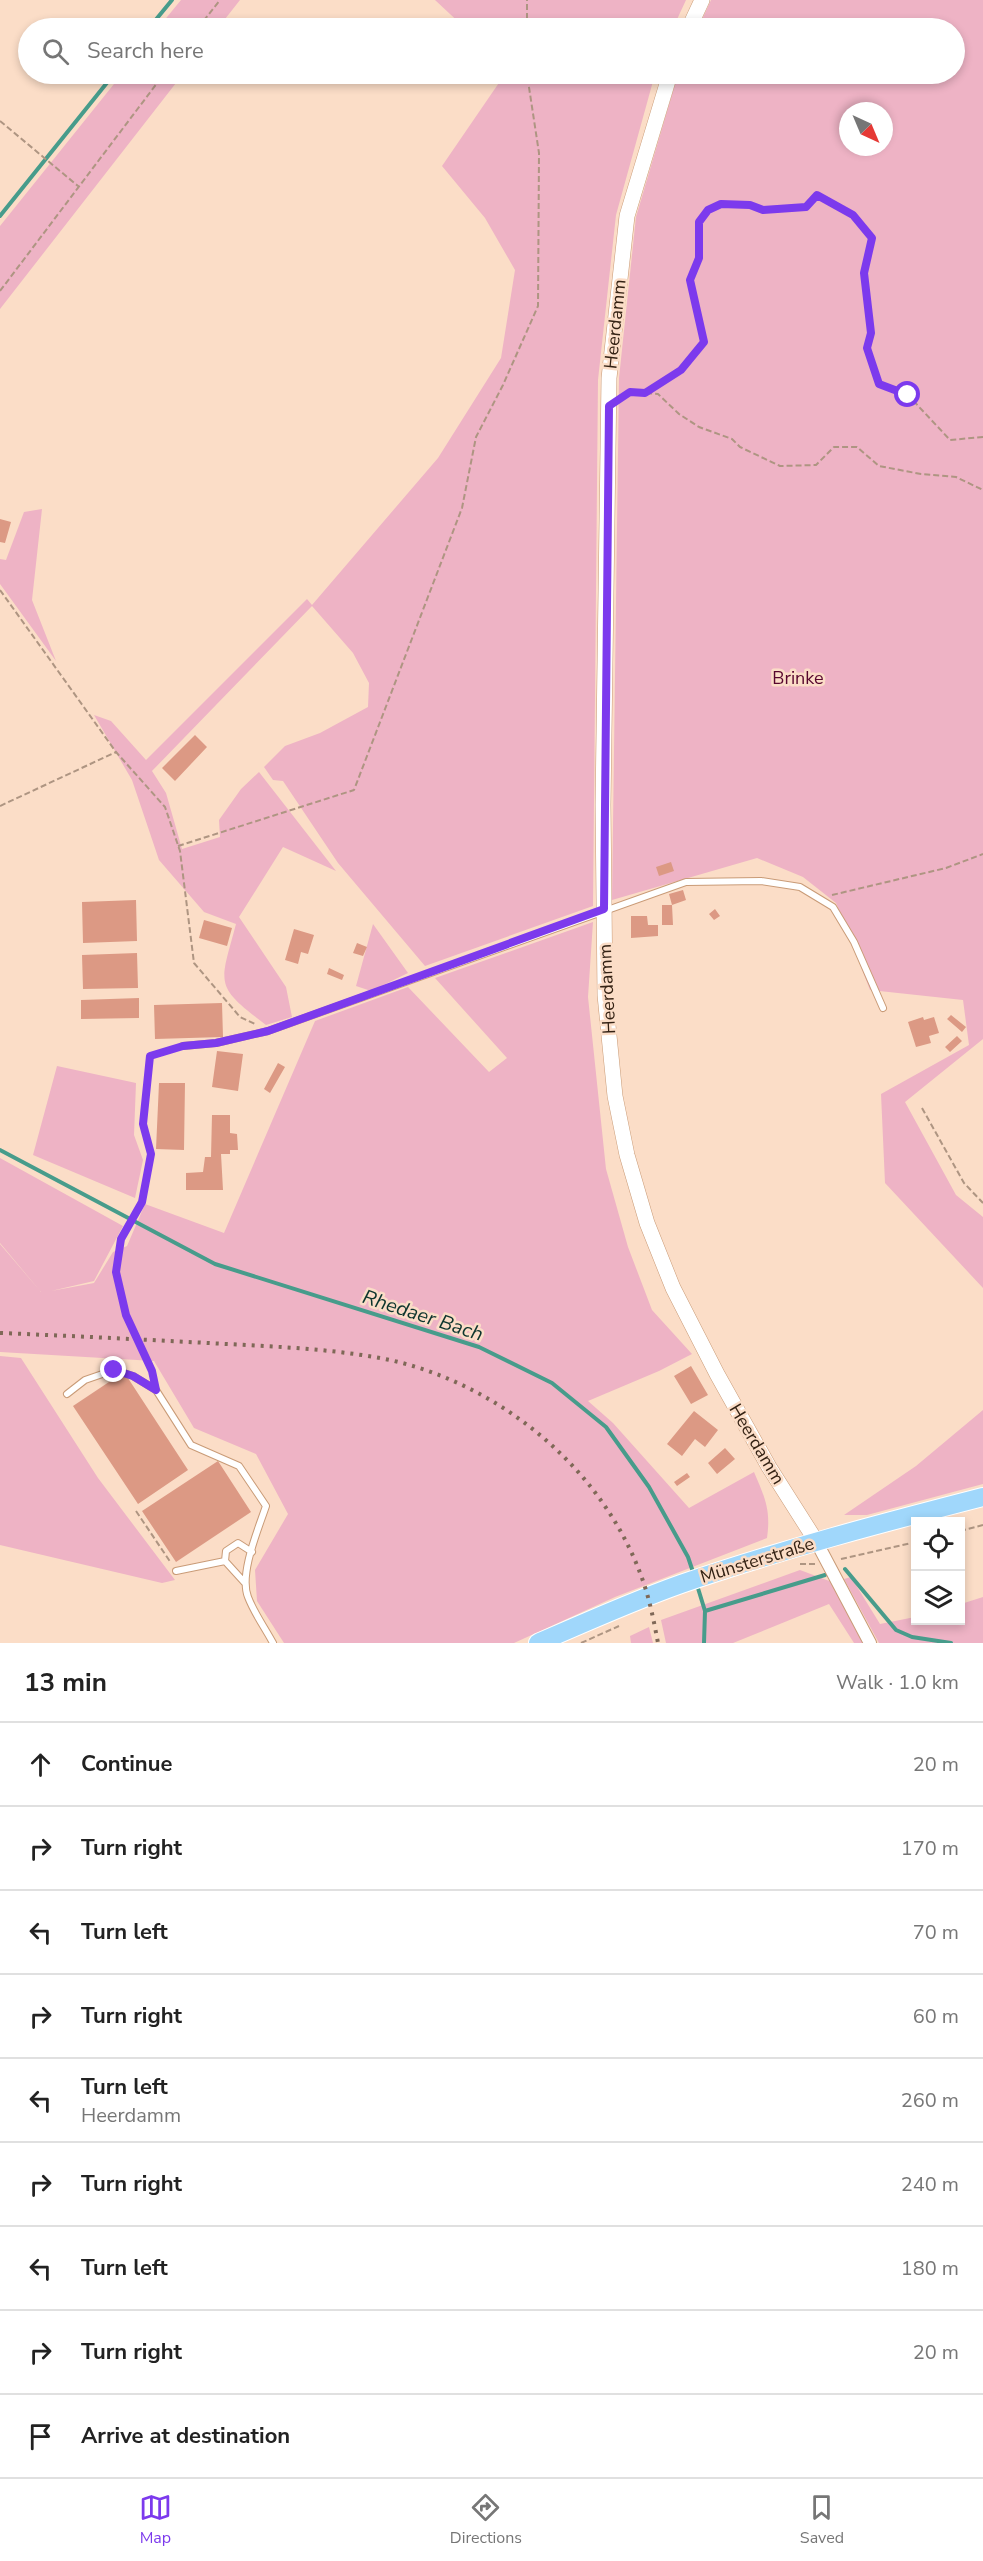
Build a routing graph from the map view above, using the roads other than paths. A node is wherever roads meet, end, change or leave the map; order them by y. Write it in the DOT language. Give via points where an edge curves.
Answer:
graph roads {
  1 [pos="702,0"];
  2 [pos="694,18"];
  3 [pos="667,84"];
  4 [pos="604,909"];
  5 [pos="883,1008"];
  6 [pos="183,1046"];
  7 [pos="67,1394"];
  8 [pos="983,1497"];
  9 [pos="816,1541"];
  10 [pos="252,1552"];
  11 [pos="225,1561"];
  12 [pos="176,1570"];
  13 [pos="245,1583"];
  14 [pos="273,1643"];
  15 [pos="538,1643"];
  16 [pos="870,1643"];
  1 -- 2 [label="street"];
  3 -- 4 [label="street, Heerdamm" via="627,216 609,378"];
  4 -- 5 [label="lane" via="686,882 761,881 800,887 833,907 854,942"];
  4 -- 6 [label="lane" via="268,1031"];
  4 -- 9 [label="street, Heerdamm" via="605,995 615,1096 647,1223 672,1288 717,1374"];
  7 -- 10 [label="lane" via="86,1380 114,1370 156,1390 191,1445 240,1466 266,1506"];
  8 -- 9 [label="main road, Münsterstraße"];
  9 -- 15 [label="main road, Münsterstraße" via="680,1585"];
  9 -- 16 [label="street"];
  10 -- 11 [label="lane" via="238,1543 226,1551"];
  10 -- 13 [label="lane"];
  11 -- 12 [label="lane"];
  11 -- 13 [label="lane"];
  13 -- 14 [label="lane" via="248,1597"];
}
